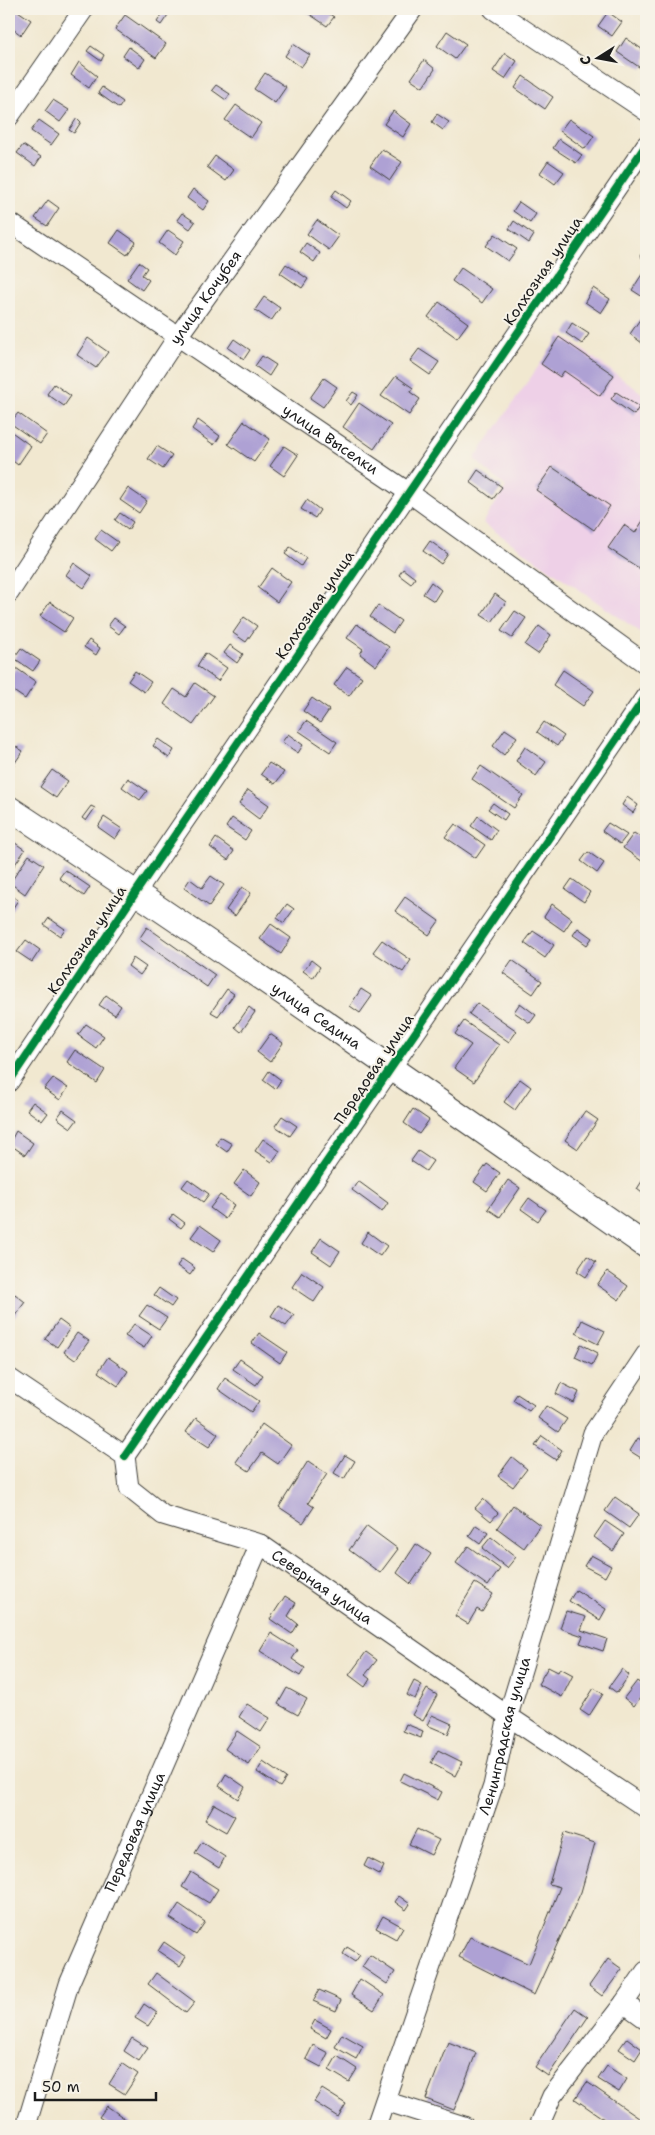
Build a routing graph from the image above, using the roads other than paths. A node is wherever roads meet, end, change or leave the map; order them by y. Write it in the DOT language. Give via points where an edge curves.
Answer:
graph roads {
  1 [pos="84,9"];
  2 [pos="413,9"];
  3 [pos="493,9"];
  4 [pos="646,110"];
  5 [pos="9,117"];
  6 [pos="646,145"];
  7 [pos="9,222"];
  8 [pos="178,336"];
  9 [pos="408,492"];
  10 [pos="9,593"];
  11 [pos="646,664"];
  12 [pos="646,696"];
  13 [pos="9,808"];
  14 [pos="136,892"];
  15 [pos="392,1068"];
  16 [pos="9,1082"];
  17 [pos="646,1246"];
  18 [pos="646,1354"];
  19 [pos="9,1378"];
  20 [pos="125,1456"];
  21 [pos="260,1544"];
  22 [pos="508,1716"];
  23 [pos="646,1808"];
  24 [pos="646,1971"];
  25 [pos="624,2003"];
  26 [pos="646,2019"];
  27 [pos="385,2101"];
  28 [pos="26,2126"];
  29 [pos="376,2126"];
  30 [pos="464,2126"];
  31 [pos="538,2126"];
  1 -- 5 [label="street"];
  2 -- 8 [label="street, улица Кочубея"];
  3 -- 4 [label="street"];
  6 -- 9 [label="street, Колхозная улица"];
  7 -- 8 [label="street, улица Выселки"];
  8 -- 9 [label="street, улица Выселки"];
  8 -- 10 [label="street, улица Кочубея"];
  9 -- 11 [label="street, улица Выселки"];
  9 -- 14 [label="street, Колхозная улица"];
  12 -- 15 [label="street, Передовая улица"];
  13 -- 14 [label="main road, улица Седина"];
  14 -- 15 [label="main road, улица Седина"];
  14 -- 16 [label="street, Колхозная улица"];
  15 -- 17 [label="main road, улица Седина"];
  15 -- 20 [label="street, Передовая улица"];
  18 -- 22 [label="street, Ленинградская улица" via="593,1433"];
  19 -- 20 [label="street"];
  20 -- 21 [label="street, Северная улица" via="129,1488 163,1515"];
  21 -- 22 [label="street, Северная улица"];
  21 -- 28 [label="street, Передовая улица" via="69,1984"];
  22 -- 23 [label="street, Северная улица"];
  22 -- 27 [label="street, Ленинградская улица" via="493,1786"];
  24 -- 25 [label="street"];
  25 -- 26 [label="street"];
  25 -- 31 [label="street" via="552,2096"];
  27 -- 29 [label="street, Ленинградская улица"];
  27 -- 30 [label="street"];
}
